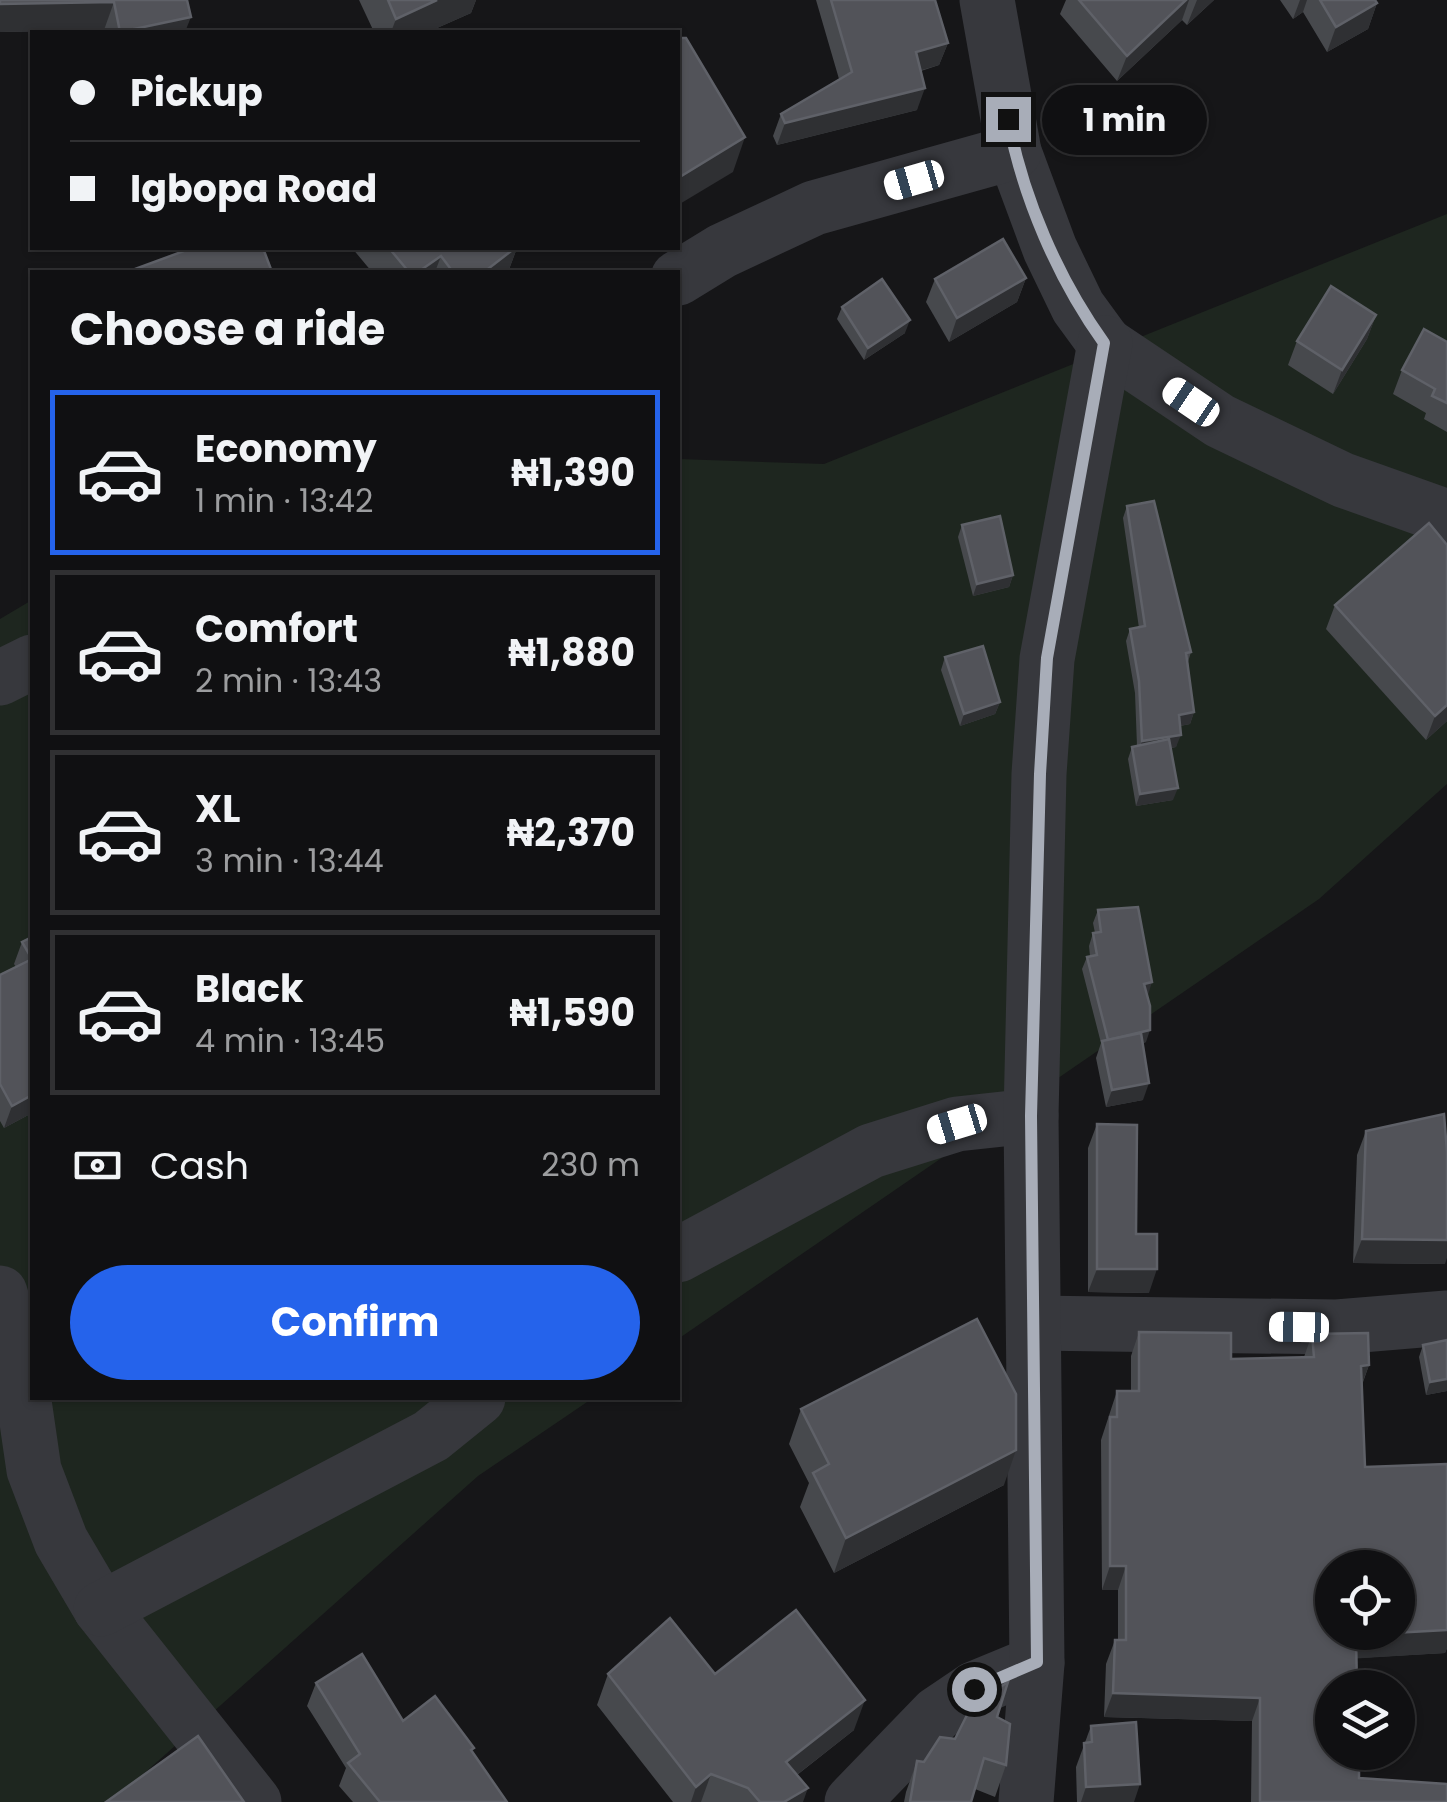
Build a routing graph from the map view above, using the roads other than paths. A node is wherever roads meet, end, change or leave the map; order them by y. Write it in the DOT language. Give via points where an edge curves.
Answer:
graph roads {
  1 [pos="988,0"];
  2 [pos="1014,152"];
  3 [pos="680,277"];
  4 [pos="1104,343"];
  5 [pos="1447,517"];
  6 [pos="30,663"];
  7 [pos="0,678"];
  8 [pos="1031,1116"];
  9 [pos="680,1254"];
  10 [pos="0,1292"];
  11 [pos="1447,1318"];
  12 [pos="1034,1323"];
  13 [pos="8,1350"];
  14 [pos="476,1400"];
  15 [pos="101,1609"];
  16 [pos="1037,1662"];
  17 [pos="254,1802"];
  18 [pos="852,1802"];
  19 [pos="1026,1802"];
  1 -- 2 [label="street"];
  2 -- 3 [label="street" via="814,208"];
  2 -- 4 [label="street" via="1064,278"];
  4 -- 5 [label="street" via="1220,421 1344,480"];
  4 -- 8 [label="street" via="1047,658"];
  6 -- 7 [label="street"];
  8 -- 9 [label="street" via="957,1124 872,1152"];
  8 -- 12 [label="street"];
  10 -- 13 [label="street"];
  11 -- 12 [label="street" via="1337,1327"];
  12 -- 16 [label="street"];
  13 -- 15 [label="street" via="34,1470 60,1541"];
  14 -- 15 [label="street" via="431,1436"];
  15 -- 17 [label="street"];
  16 -- 18 [label="street" via="974,1689 937,1714"];
  16 -- 19 [label="street"];
}
